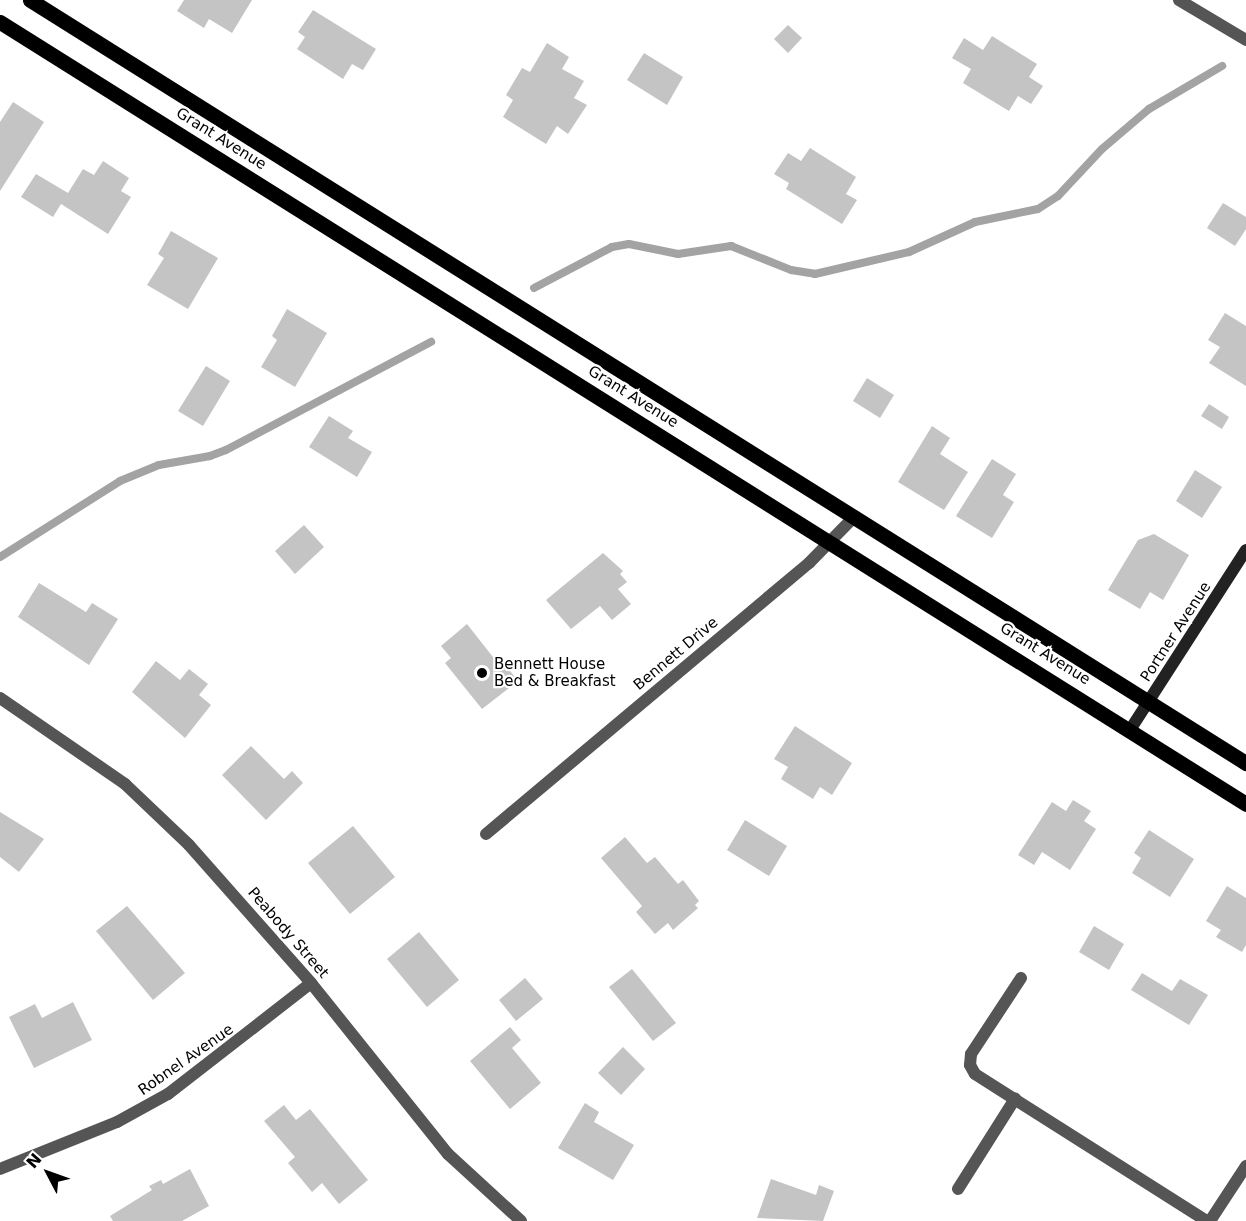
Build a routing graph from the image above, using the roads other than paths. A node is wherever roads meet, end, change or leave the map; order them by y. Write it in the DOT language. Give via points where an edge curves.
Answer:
graph roads {
  1 [pos="30,0"];
  2 [pos="1179,0"];
  3 [pos="0,22"];
  4 [pos="1246,40"];
  5 [pos="854,518"];
  6 [pos="830,542"];
  7 [pos="1246,550"];
  8 [pos="0,698"];
  9 [pos="1148,702"];
  10 [pos="1130,730"];
  11 [pos="1246,763"];
  12 [pos="1246,804"];
  13 [pos="486,834"];
  14 [pos="1021,978"];
  15 [pos="311,983"];
  16 [pos="1015,1100"];
  17 [pos="1246,1166"];
  18 [pos="0,1169"];
  19 [pos="958,1190"];
  20 [pos="522,1221"];
  21 [pos="1209,1221"];
  1 -- 5 [label="main road, Grant Avenue"];
  2 -- 4 [label="street"];
  3 -- 6 [label="main road, Grant Avenue"];
  5 -- 6 [label="street, Bennett Drive"];
  5 -- 9 [label="main road, Grant Avenue"];
  6 -- 10 [label="main road, Grant Avenue"];
  6 -- 13 [label="street, Bennett Drive"];
  7 -- 9 [label="street, Portner Avenue"];
  8 -- 15 [label="street, Peabody Street" via="125,784"];
  9 -- 10 [label="street, Portner Avenue"];
  9 -- 11 [label="main road, Grant Avenue"];
  10 -- 12 [label="main road, Grant Avenue"];
  14 -- 16 [label="street" via="971,1054 970,1065 975,1074"];
  15 -- 18 [label="street, Robnel Avenue" via="168,1094 87,1136"];
  15 -- 20 [label="street, Peabody Street" via="448,1154"];
  16 -- 19 [label="street"];
  16 -- 21 [label="street"];
  17 -- 21 [label="street"];
}
